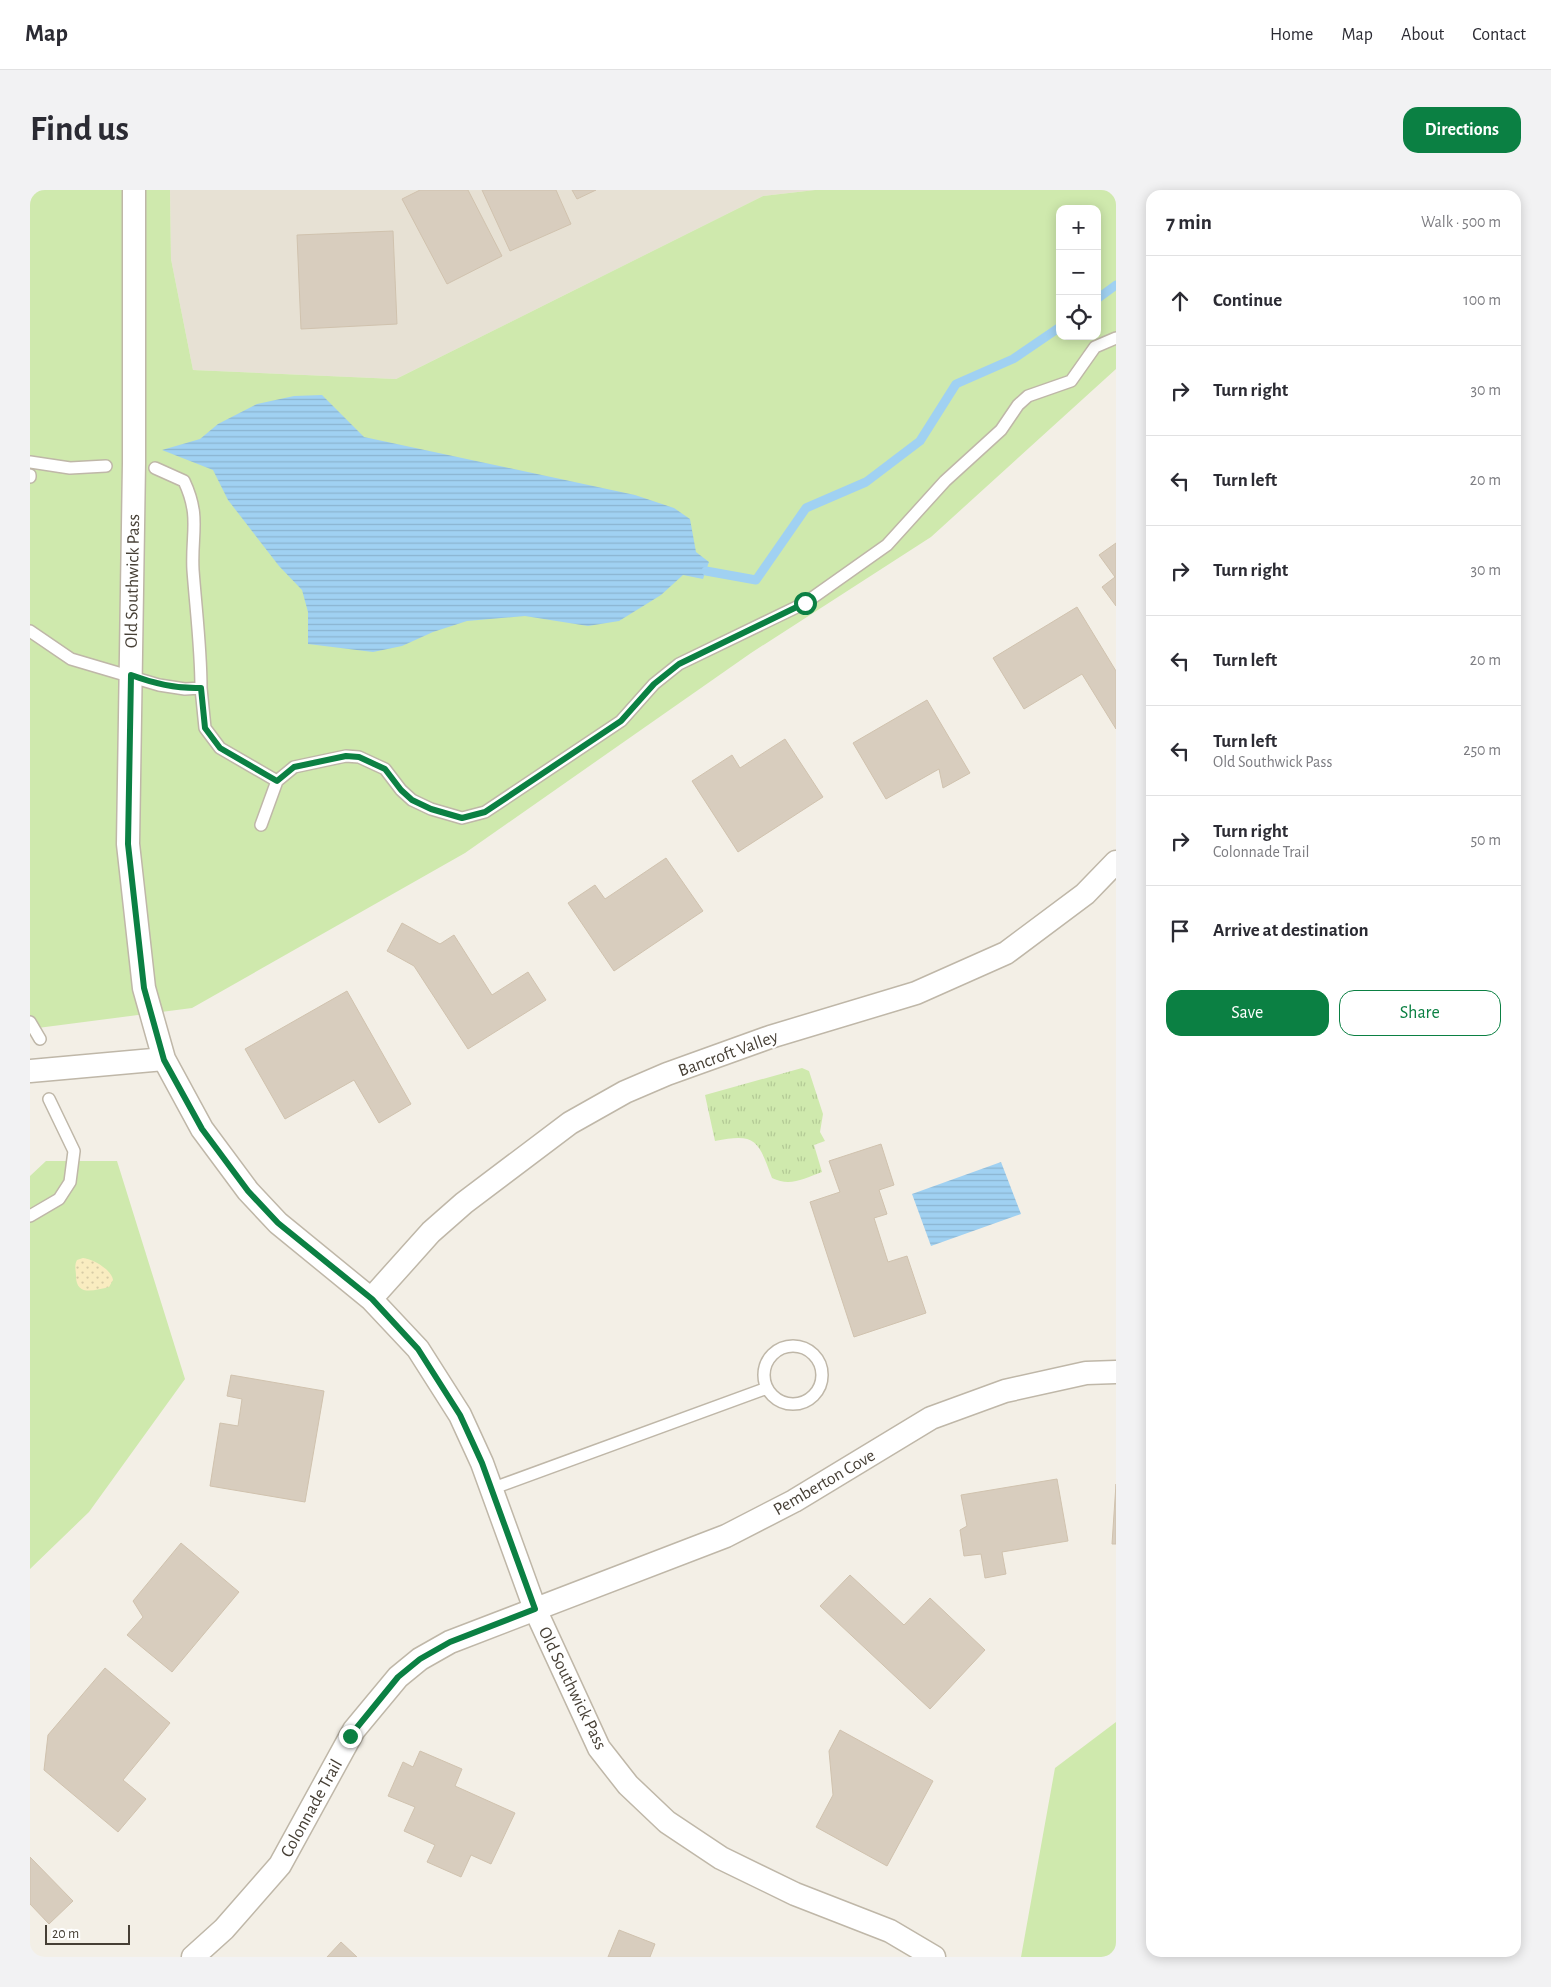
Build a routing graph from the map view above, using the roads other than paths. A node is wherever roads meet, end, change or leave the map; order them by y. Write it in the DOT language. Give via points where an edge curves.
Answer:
graph roads {
  1 [pos="134,190"];
  2 [pos="1116,338"];
  3 [pos="30,462"];
  4 [pos="106,466"];
  5 [pos="155,468"];
  6 [pos="30,631"];
  7 [pos="131,675"];
  8 [pos="201,688"];
  9 [pos="277,781"];
  10 [pos="261,825"];
  11 [pos="1116,862"];
  12 [pos="30,1022"];
  13 [pos="40,1039"];
  14 [pos="164,1060"];
  15 [pos="30,1072"];
  16 [pos="49,1098"];
  17 [pos="30,1216"];
  18 [pos="372,1299"];
  19 [pos="1116,1372"];
  20 [pos="767,1388"];
  21 [pos="491,1489"];
  22 [pos="535,1609"];
  23 [pos="193,1957"];
  24 [pos="934,1957"];
  1 -- 7 [label="street, Old Southwick Pass"];
  2 -- 9 [label="lane" via="1095,347 1071,381 1022,400 1001,430 945,481 887,545 805,603 679,664 654,684 621,721 485,812 462,818 431,809 412,800 385,769 359,757 346,756 294,767"];
  3 -- 4 [label="lane" via="70,468"];
  5 -- 8 [label="lane" via="184,481 190,495 196,524 193,567"];
  6 -- 7 [label="lane" via="71,659"];
  7 -- 8 [label="lane" via="159,685"];
  7 -- 14 [label="street, Old Southwick Pass" via="128,844 144,988"];
  8 -- 9 [label="lane" via="205,728 220,748"];
  9 -- 10 [label="lane"];
  11 -- 18 [label="street, Bancroft Valley" via="1085,894 1006,953 916,993 770,1037 668,1074 625,1092 570,1123 431,1232"];
  12 -- 13 [label="lane"];
  14 -- 15 [label="street"];
  14 -- 18 [label="street, Old Southwick Pass" via="202,1129 248,1191 278,1223"];
  16 -- 17 [label="lane" via="74,1151 70,1182 59,1199"];
  18 -- 21 [label="street, Old Southwick Pass" via="423,1357 460,1415"];
  19 -- 22 [label="street, Pemberton Cove" via="1086,1374 1005,1391 931,1418 794,1501 726,1536"];
  20 -- 20 [label="lane" via="764,1369 775,1352 794,1346 812,1353 818,1360 822,1380 814,1396 806,1401 788,1404"];
  20 -- 21 [label="lane"];
  21 -- 22 [label="street, Old Southwick Pass"];
  22 -- 23 [label="street, Colonnade Trail" via="450,1642 420,1659 398,1677 354,1730 280,1865 224,1929"];
  22 -- 24 [label="street, Old Southwick Pass" via="599,1748 628,1785 667,1822 721,1858 795,1894 890,1932"];
}
